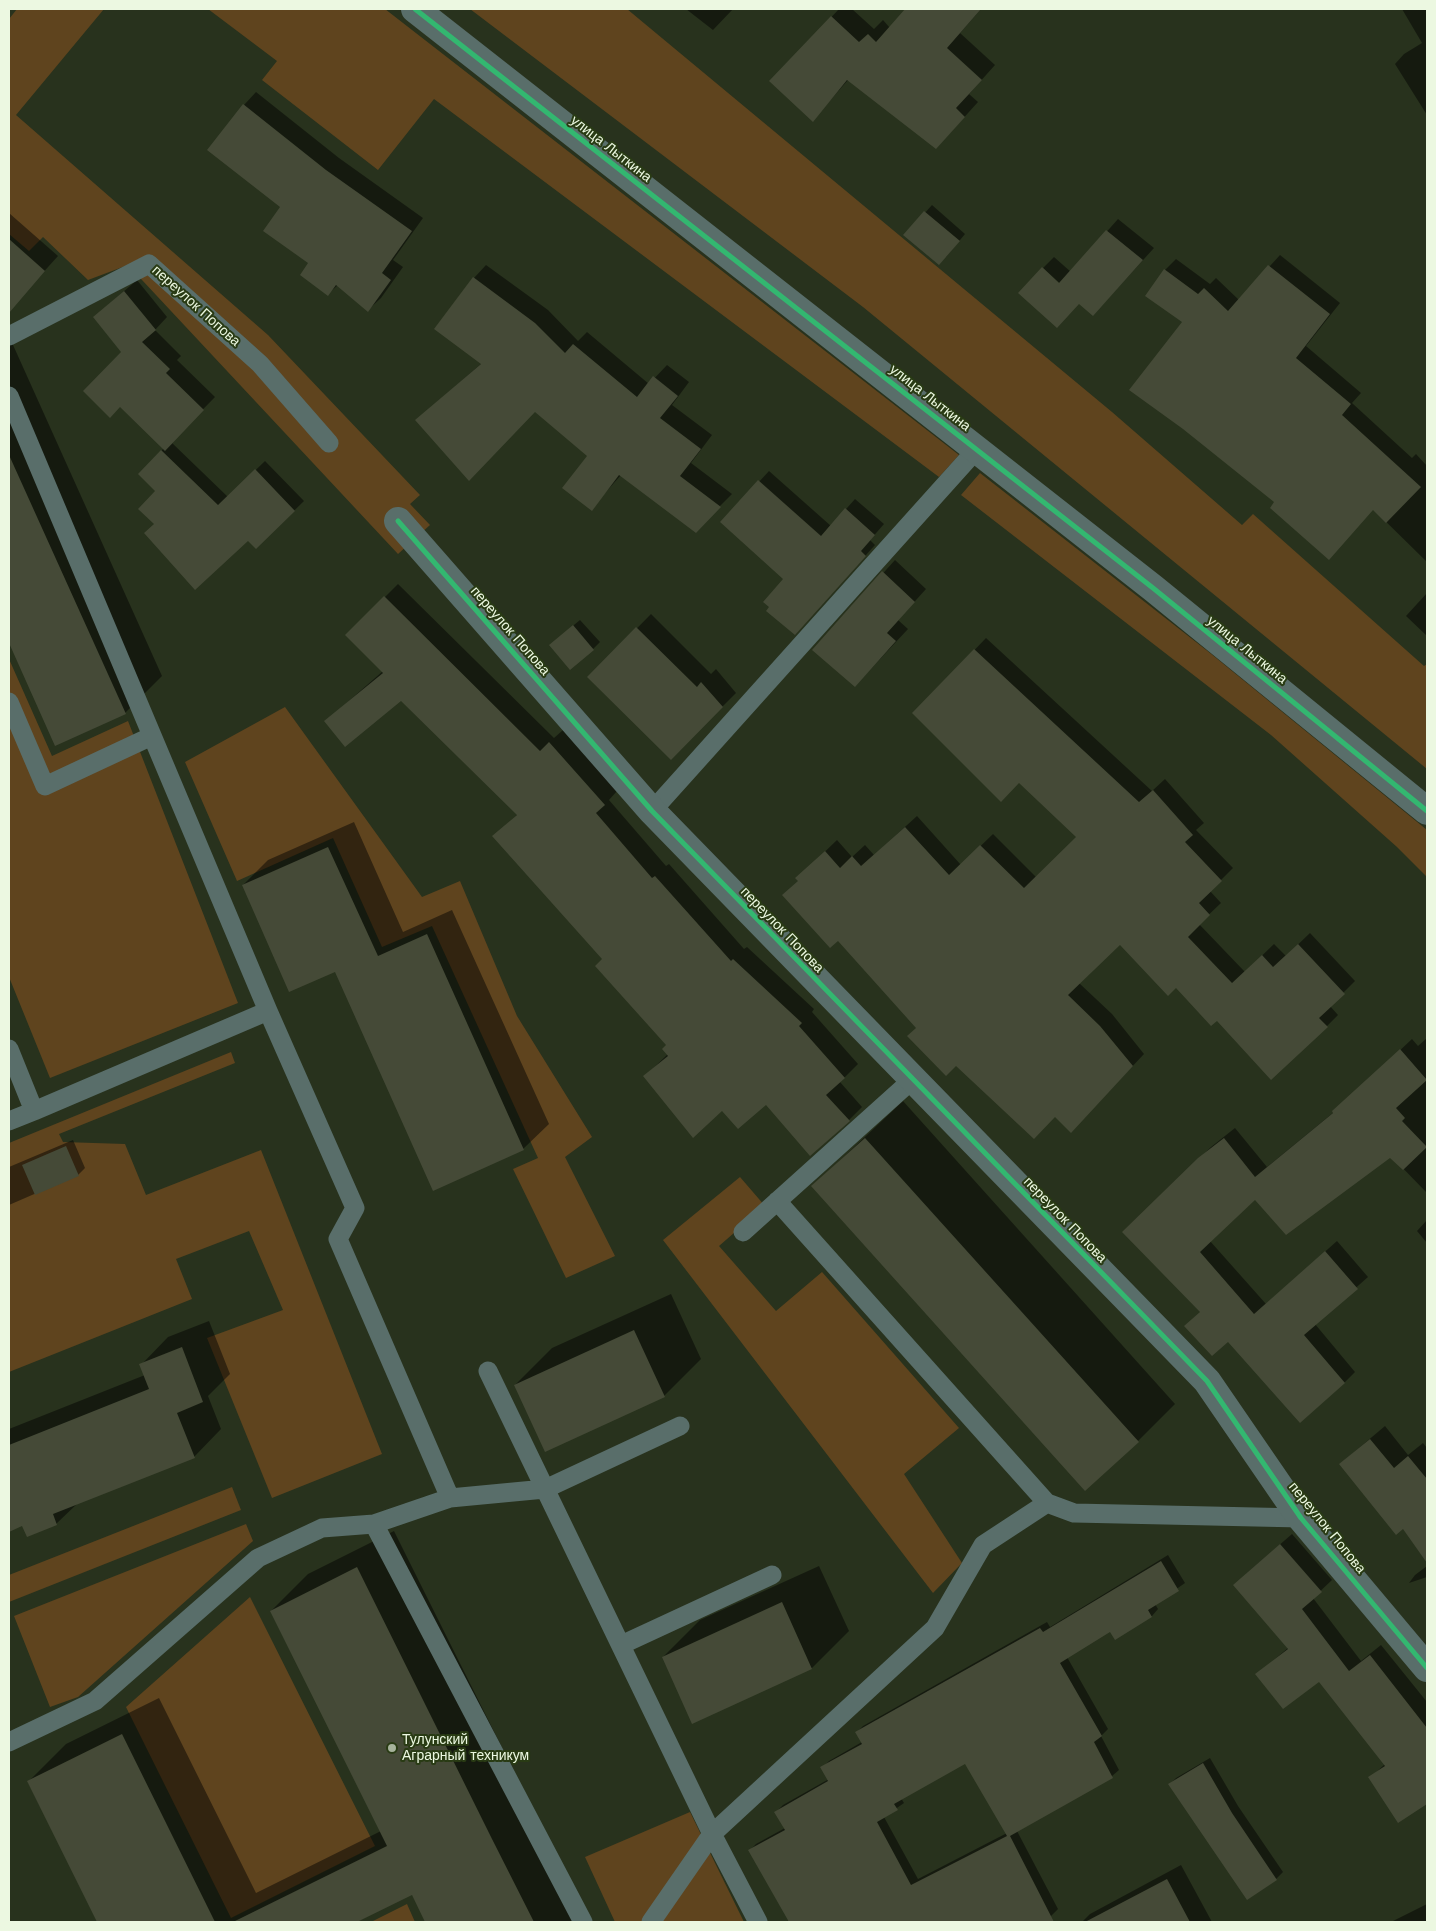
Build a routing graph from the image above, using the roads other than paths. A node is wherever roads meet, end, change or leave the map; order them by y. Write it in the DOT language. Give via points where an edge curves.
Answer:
graph roads {
  1 [pos="415,9"];
  2 [pos="9,336"];
  3 [pos="9,396"];
  4 [pos="329,443"];
  5 [pos="976,449"];
  6 [pos="398,522"];
  7 [pos="9,702"];
  8 [pos="152,736"];
  9 [pos="1427,811"];
  10 [pos="652,812"];
  11 [pos="268,1011"];
  12 [pos="9,1048"];
  13 [pos="912,1080"];
  14 [pos="34,1111"];
  15 [pos="9,1121"];
  16 [pos="777,1201"];
  17 [pos="743,1232"];
  18 [pos="488,1371"];
  19 [pos="680,1426"];
  20 [pos="545,1489"];
  21 [pos="450,1498"];
  22 [pos="1046,1503"];
  23 [pos="1301,1518"];
  24 [pos="374,1524"];
  25 [pos="772,1575"];
  26 [pos="621,1645"];
  27 [pos="1425,1659"];
  28 [pos="9,1742"];
  29 [pos="712,1834"];
  30 [pos="583,1922"];
  31 [pos="651,1922"];
  32 [pos="758,1922"];
  1 -- 5 [label="street, улица Лыткина"];
  2 -- 4 [label="lane, переулок Попова" via="149,264 260,364"];
  3 -- 8 [label="lane"];
  5 -- 9 [label="street, улица Лыткина"];
  5 -- 10 [label="lane"];
  6 -- 10 [label="street, переулок Попова"];
  7 -- 8 [label="lane" via="45,786"];
  8 -- 11 [label="lane"];
  10 -- 13 [label="street, переулок Попова"];
  11 -- 14 [label="lane"];
  11 -- 21 [label="lane" via="355,1208 338,1239"];
  12 -- 14 [label="lane"];
  13 -- 16 [label="lane"];
  13 -- 23 [label="street, переулок Попова" via="1206,1381"];
  14 -- 15 [label="lane"];
  16 -- 17 [label="lane"];
  16 -- 22 [label="lane"];
  18 -- 20 [label="lane"];
  19 -- 20 [label="lane"];
  20 -- 21 [label="lane"];
  20 -- 26 [label="lane"];
  21 -- 24 [label="lane"];
  22 -- 23 [label="lane" via="1074,1513"];
  22 -- 29 [label="lane" via="983,1545 935,1628"];
  23 -- 27 [label="street, переулок Попова"];
  24 -- 28 [label="lane" via="322,1528 258,1558 95,1701"];
  24 -- 30 [label="lane"];
  25 -- 26 [label="lane"];
  26 -- 29 [label="lane"];
  29 -- 31 [label="lane"];
  29 -- 32 [label="lane"];
}
